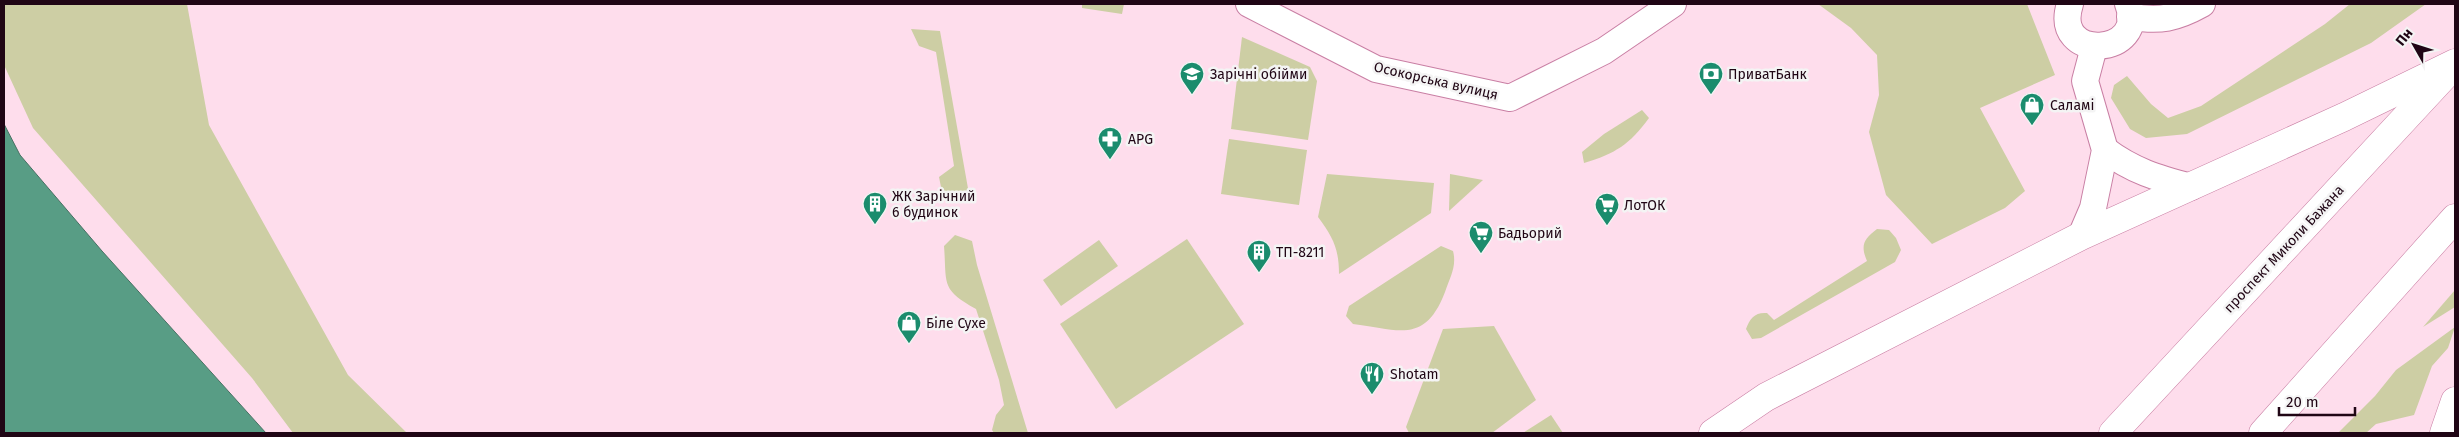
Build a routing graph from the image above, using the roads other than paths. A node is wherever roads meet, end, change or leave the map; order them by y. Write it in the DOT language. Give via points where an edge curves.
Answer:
graph roads {
  1 [pos="1249,4"];
  2 [pos="1673,4"];
  3 [pos="2202,4"];
  4 [pos="2068,6"];
  5 [pos="2129,10"];
  6 [pos="2094,47"];
  7 [pos="2455,63"];
  8 [pos="2105,150"];
  9 [pos="2191,187"];
  10 [pos="2455,218"];
  11 [pos="2081,236"];
  12 [pos="2455,401"];
  13 [pos="1713,433"];
  14 [pos="2113,433"];
  15 [pos="2263,433"];
  16 [pos="2444,433"];
  1 -- 2 [label="street, Осокорська вулиця" via="1376,69 1510,98 1604,51"];
  3 -- 5 [label="street" via="2163,20"];
  4 -- 6 [label="street" via="2071,30 2081,41"];
  5 -- 6 [label="street" via="2129,26 2119,40"];
  6 -- 8 [label="street" via="2085,81"];
  7 -- 9 [label="highway"];
  7 -- 14 [label="highway, проспект Миколи Бажана"];
  8 -- 9 [label="street" via="2126,165 2155,178"];
  8 -- 11 [label="street" via="2093,208"];
  9 -- 11 [label="highway"];
  10 -- 15 [label="highway"];
  11 -- 13 [label="highway" via="1766,397"];
  12 -- 16 [label="highway"];
}
